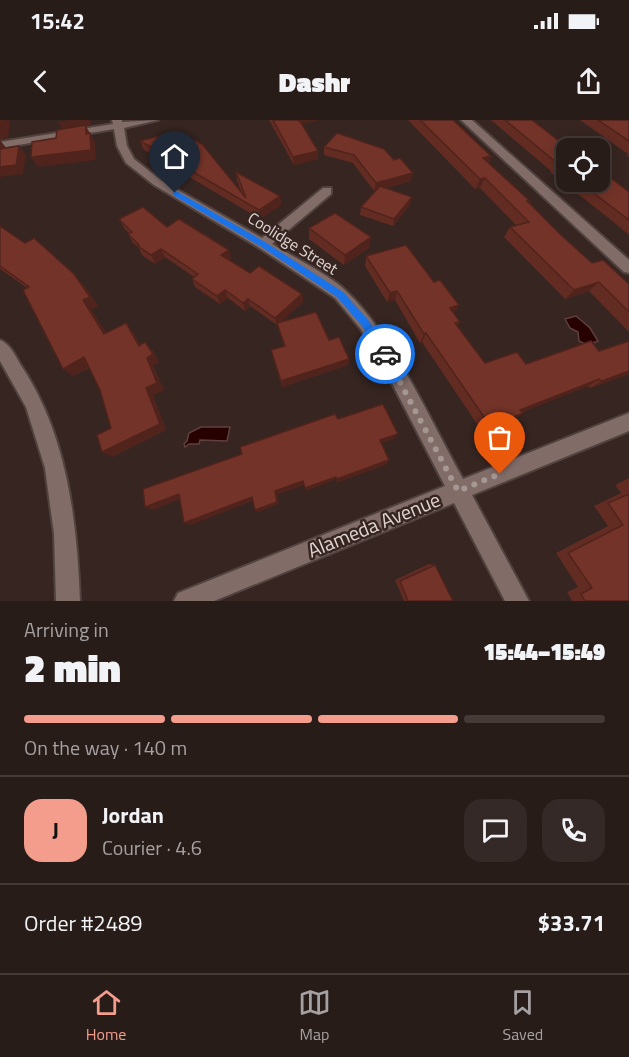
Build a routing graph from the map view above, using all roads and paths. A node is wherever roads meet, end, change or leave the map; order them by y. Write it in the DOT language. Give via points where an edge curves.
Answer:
graph roads {
  1 [pos="153,120"];
  2 [pos="466,120"];
  3 [pos="117,123"];
  4 [pos="0,146"];
  5 [pos="327,191"];
  6 [pos="263,244"];
  7 [pos="629,268"];
  8 [pos="0,347"];
  9 [pos="629,422"];
  10 [pos="458,491"];
  11 [pos="68,601"];
  12 [pos="186,601"];
  13 [pos="517,601"];
  1 -- 3 [label="street"];
  2 -- 7 [label="street"];
  3 -- 4 [label="street"];
  3 -- 6 [label="street, Coolidge Street" via="130,161 158,183"];
  5 -- 6 [label="street"];
  6 -- 10 [label="street, Coolidge Street" via="340,294 365,324 388,359"];
  8 -- 11 [label="street" via="29,393 51,451 64,518"];
  9 -- 10 [label="street, Alameda Avenue"];
  10 -- 12 [label="street, Alameda Avenue"];
  10 -- 13 [label="street, Coolidge Street"];
}
